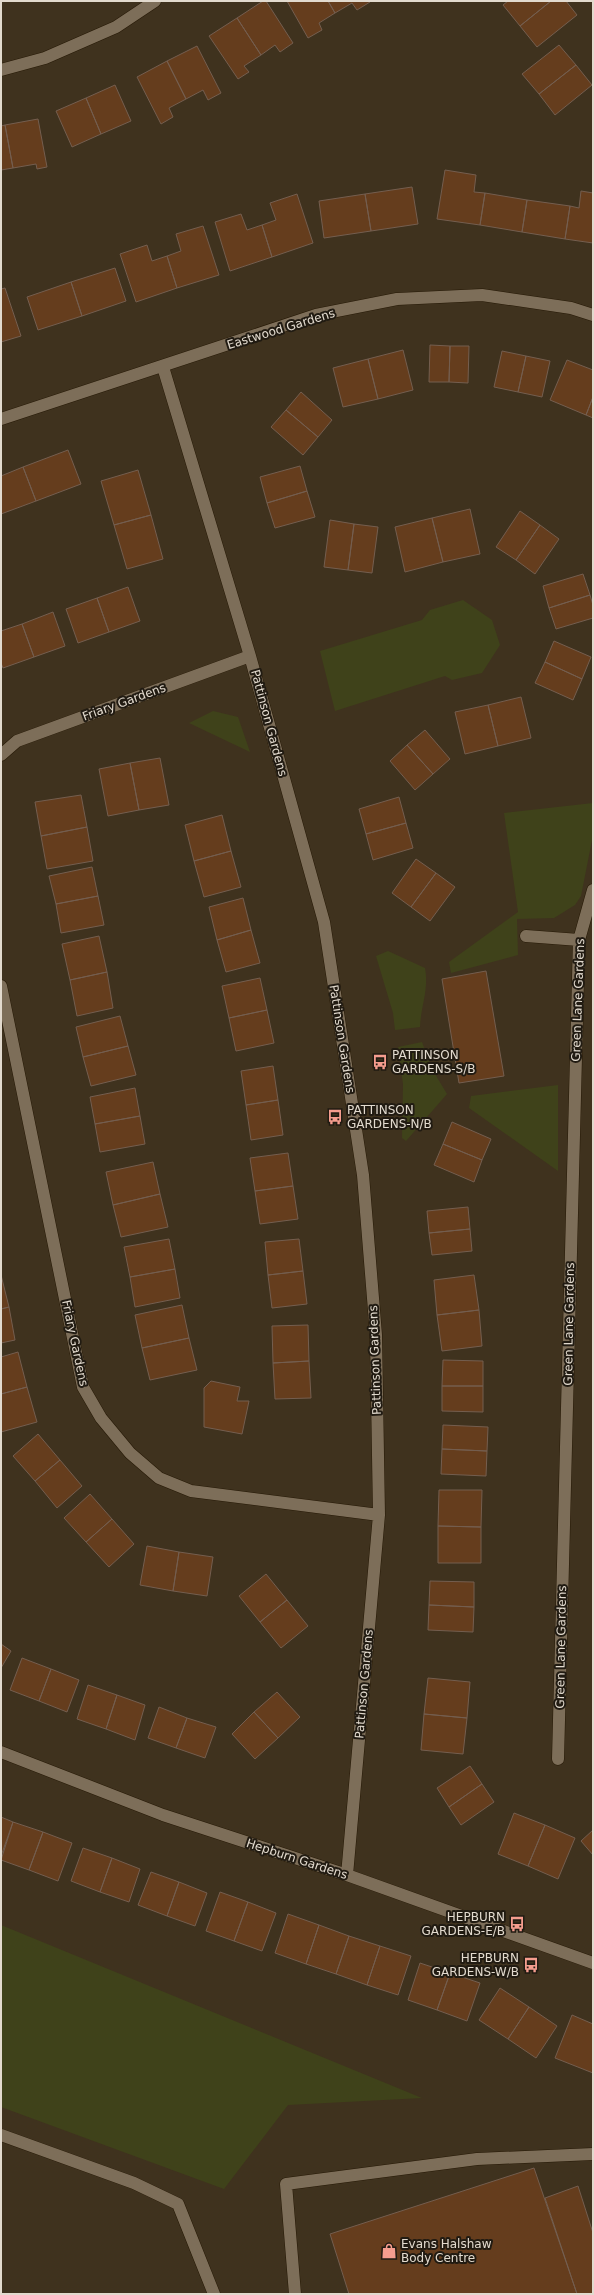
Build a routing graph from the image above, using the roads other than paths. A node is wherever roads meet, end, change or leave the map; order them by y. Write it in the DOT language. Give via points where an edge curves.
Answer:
graph roads {
  1 [pos="155,1"];
  2 [pos="1,70"];
  3 [pos="593,315"];
  4 [pos="163,367"];
  5 [pos="1,419"];
  6 [pos="250,656"];
  7 [pos="1,755"];
  8 [pos="593,890"];
  9 [pos="526,936"];
  10 [pos="579,940"];
  11 [pos="1,986"];
  12 [pos="378,1515"];
  13 [pos="1,1752"];
  14 [pos="558,1759"];
  15 [pos="347,1875"];
  16 [pos="593,1963"];
  17 [pos="1,2135"];
  18 [pos="593,2154"];
  19 [pos="214,2294"];
  20 [pos="295,2294"];
  1 -- 2 [label="street" via="116,27 45,58"];
  3 -- 4 [label="street, Eastwood Gardens" via="571,308 482,295 397,299 316,315"];
  4 -- 5 [label="street, Eastwood Gardens"];
  4 -- 6 [label="street, Pattinson Gardens"];
  6 -- 7 [label="street, Friary Gardens" via="18,741"];
  6 -- 12 [label="street, Pattinson Gardens" via="324,922 363,1175 376,1335"];
  8 -- 10 [label="street, Green Lane Gardens"];
  9 -- 10 [label="street"];
  10 -- 14 [label="street, Green Lane Gardens"];
  11 -- 12 [label="street, Friary Gardens" via="83,1387 101,1418 130,1453 159,1478 191,1491"];
  12 -- 15 [label="street, Pattinson Gardens"];
  13 -- 15 [label="street, Hepburn Gardens" via="163,1815"];
  15 -- 16 [label="street, Hepburn Gardens"];
  17 -- 19 [label="street" via="134,2183 178,2204"];
  18 -- 20 [label="street" via="477,2159 286,2184"];
}
